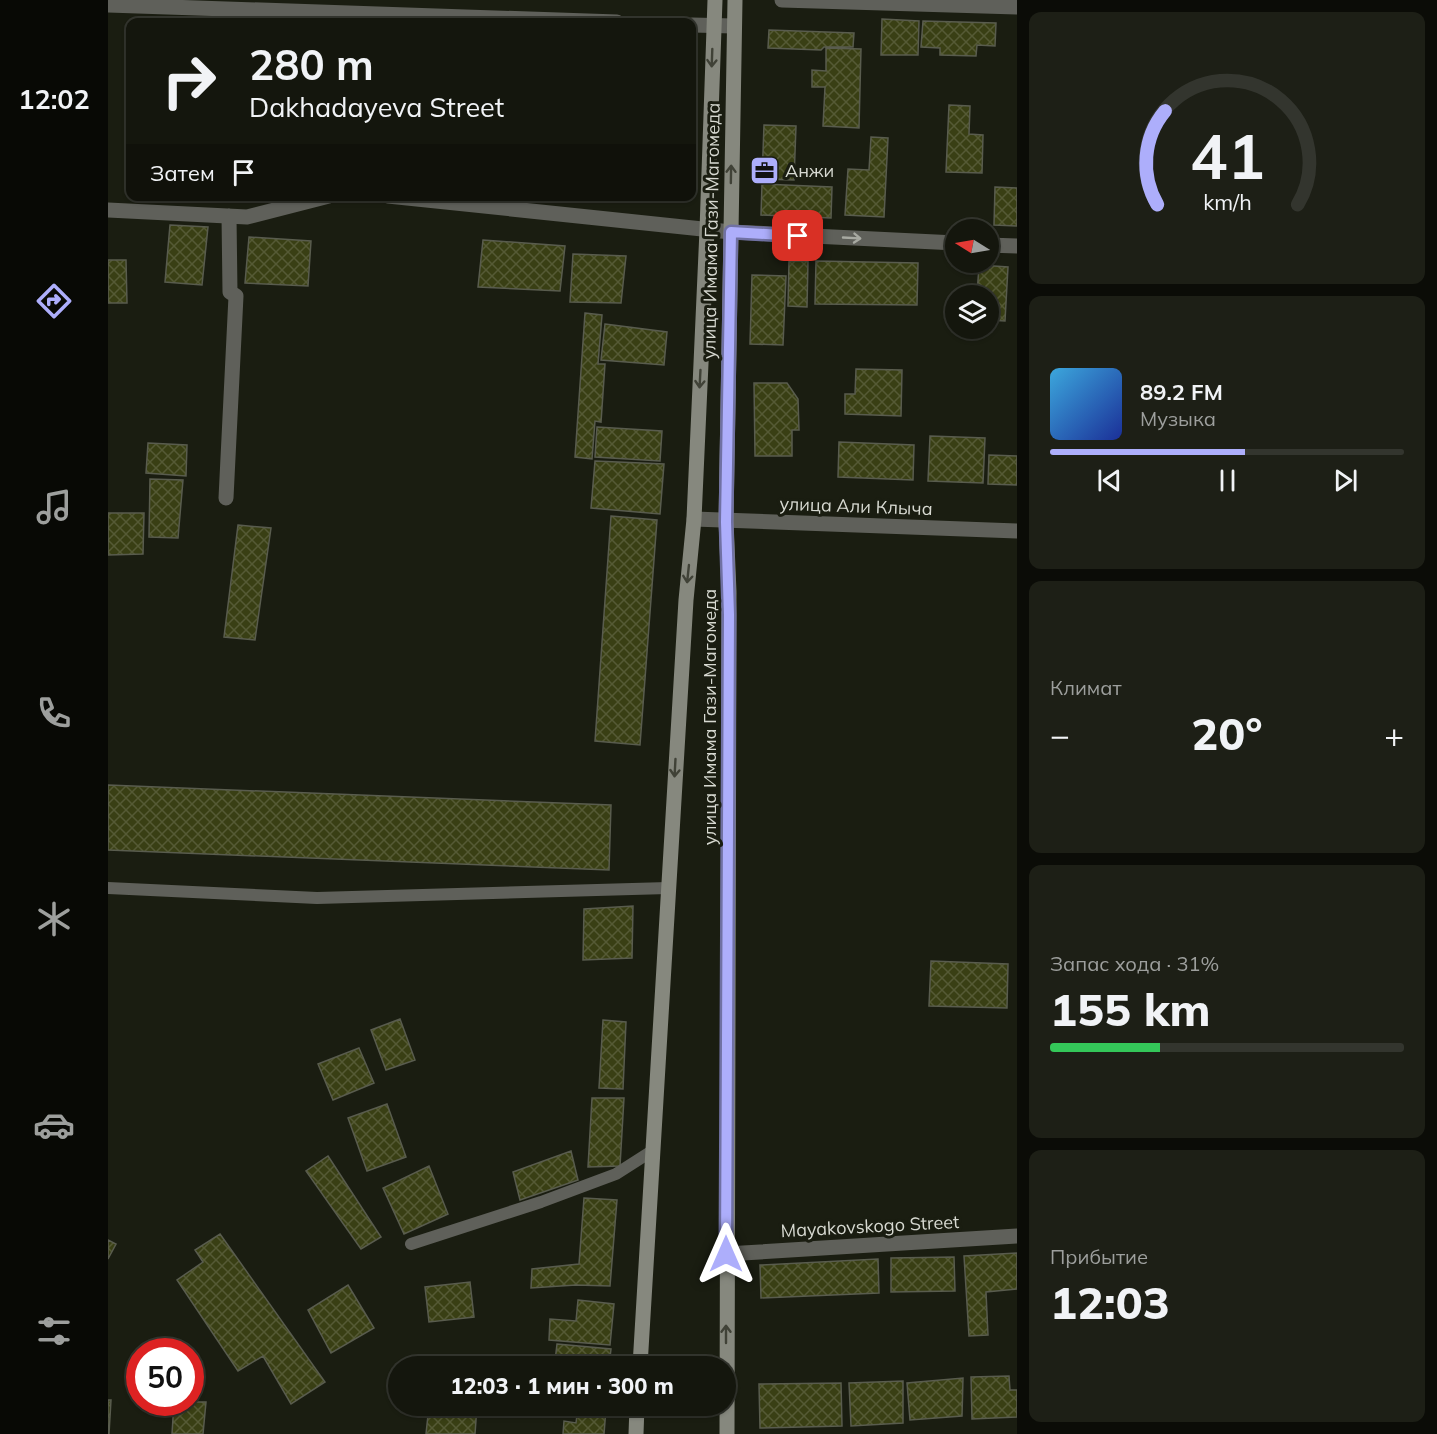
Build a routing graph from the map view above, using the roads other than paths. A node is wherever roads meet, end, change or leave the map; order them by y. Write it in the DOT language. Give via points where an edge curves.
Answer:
graph roads {
  1 [pos="715,0"];
  2 [pos="735,0"];
  3 [pos="782,0"];
  4 [pos="108,5"];
  5 [pos="1017,7"];
  6 [pos="497,18"];
  7 [pos="696,25"];
  8 [pos="713,26"];
  9 [pos="734,26"];
  10 [pos="309,201"];
  11 [pos="435,201"];
  12 [pos="108,210"];
  13 [pos="229,216"];
  14 [pos="707,230"];
  15 [pos="731,232"];
  16 [pos="945,242"];
  17 [pos="999,245"];
  18 [pos="1017,246"];
  19 [pos="226,498"];
  20 [pos="694,519"];
  21 [pos="726,522"];
  22 [pos="1017,531"];
  23 [pos="108,888"];
  24 [pos="668,888"];
  25 [pos="652,1151"];
  26 [pos="1017,1236"];
  27 [pos="411,1244"];
  28 [pos="726,1254"];
  29 [pos="641,1356"];
  30 [pos="637,1416"];
  31 [pos="636,1434"];
  32 [pos="727,1434"];
  1 -- 8 [label="main road"];
  2 -- 9 [label="main road, улица Имама Гази-Магомеда"];
  3 -- 5 [label="street"];
  4 -- 6 [label="street"];
  7 -- 8 [label="street"];
  8 -- 9 [label="street"];
  8 -- 14 [label="main road, one-way"];
  15 -- 9 [label="main road, улица Имама Гази-Магомеда, one-way"];
  10 -- 13 [label="street" via="247,217"];
  11 -- 14 [label="street"];
  12 -- 13 [label="street"];
  13 -- 19 [label="street" via="230,292 236,296"];
  14 -- 15 [label="street"];
  14 -- 20 [label="main road, one-way"];
  15 -- 16 [label="street, one-way"];
  15 -- 21 [label="main road, улица Имама Гази-Магомеда"];
  17 -- 18 [label="street"];
  20 -- 21 [label="street, улица Али Клыча"];
  20 -- 24 [label="main road, one-way"];
  21 -- 22 [label="street, улица Али Клыча"];
  21 -- 28 [label="main road, улица Имама Гази-Магомеда"];
  23 -- 24 [label="lane" via="317,898"];
  24 -- 25 [label="main road"];
  25 -- 27 [label="lane" via="616,1174"];
  25 -- 29 [label="main road"];
  26 -- 28 [label="street, Mayakovskogo Street"];
  32 -- 28 [label="main road, улица Имама Гази-Магомеда, one-way"];
  30 -- 31 [label="main road"];
}
